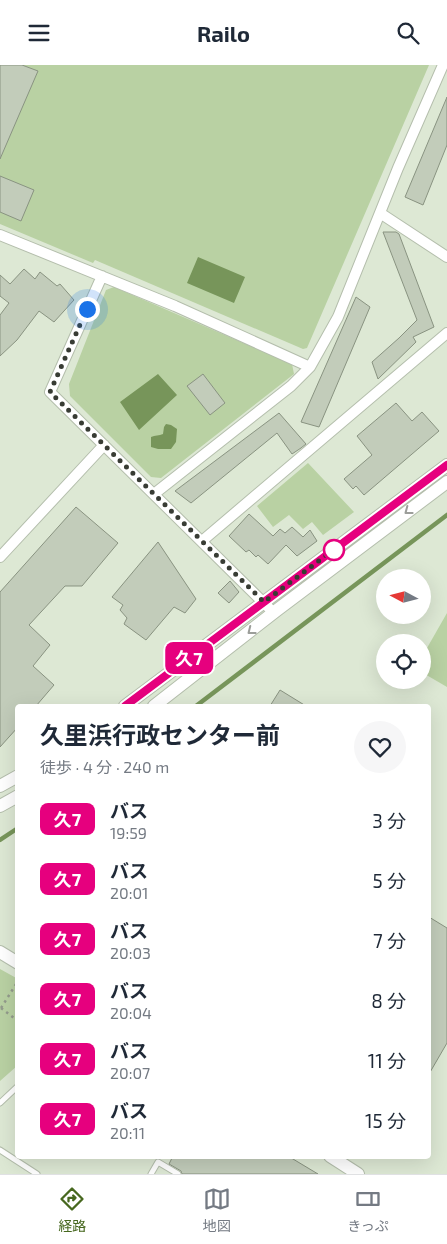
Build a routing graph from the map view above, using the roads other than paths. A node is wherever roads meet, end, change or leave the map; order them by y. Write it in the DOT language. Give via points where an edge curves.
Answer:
graph roads {
  1 [pos="444,65"];
  2 [pos="380,213"];
  3 [pos="0,235"];
  4 [pos="447,257"];
  5 [pos="102,276"];
  6 [pos="447,333"];
  7 [pos="310,367"];
  8 [pos="104,445"];
  9 [pos="447,465"];
  10 [pos="447,482"];
  11 [pos="154,494"];
  12 [pos="202,541"];
  13 [pos="0,557"];
  14 [pos="264,602"];
  15 [pos="274,613"];
  16 [pos="128,704"];
  17 [pos="157,704"];
  18 [pos="15,778"];
  19 [pos="0,788"];
  20 [pos="14,798"];
  21 [pos="0,807"];
  22 [pos="0,952"];
  23 [pos="15,961"];
  24 [pos="15,1089"];
  25 [pos="0,1103"];
  26 [pos="0,1150"];
  27 [pos="335,1159"];
  28 [pos="38,1174"];
  29 [pos="151,1174"];
  30 [pos="178,1174"];
  31 [pos="358,1174"];
  1 -- 2 [label="street"];
  2 -- 4 [label="street"];
  2 -- 7 [label="street" via="338,317"];
  3 -- 5 [label="street"];
  5 -- 7 [label="street"];
  5 -- 8 [label="street" via="50,392"];
  6 -- 12 [label="street"];
  7 -- 11 [label="street"];
  8 -- 11 [label="street"];
  8 -- 13 [label="street"];
  9 -- 14 [label="street"];
  10 -- 15 [label="street, one-way"];
  11 -- 12 [label="street"];
  12 -- 14 [label="street"];
  14 -- 15 [label="street"];
  14 -- 16 [label="street"];
  15 -- 17 [label="street, one-way"];
  18 -- 19 [label="street"];
  19 -- 20 [label="street"];
  20 -- 21 [label="street"];
  22 -- 23 [label="street"];
  24 -- 25 [label="lane"];
  26 -- 28 [label="lane"];
  27 -- 31 [label="street"];
  29 -- 30 [label="lane" via="158,1161"];
}
